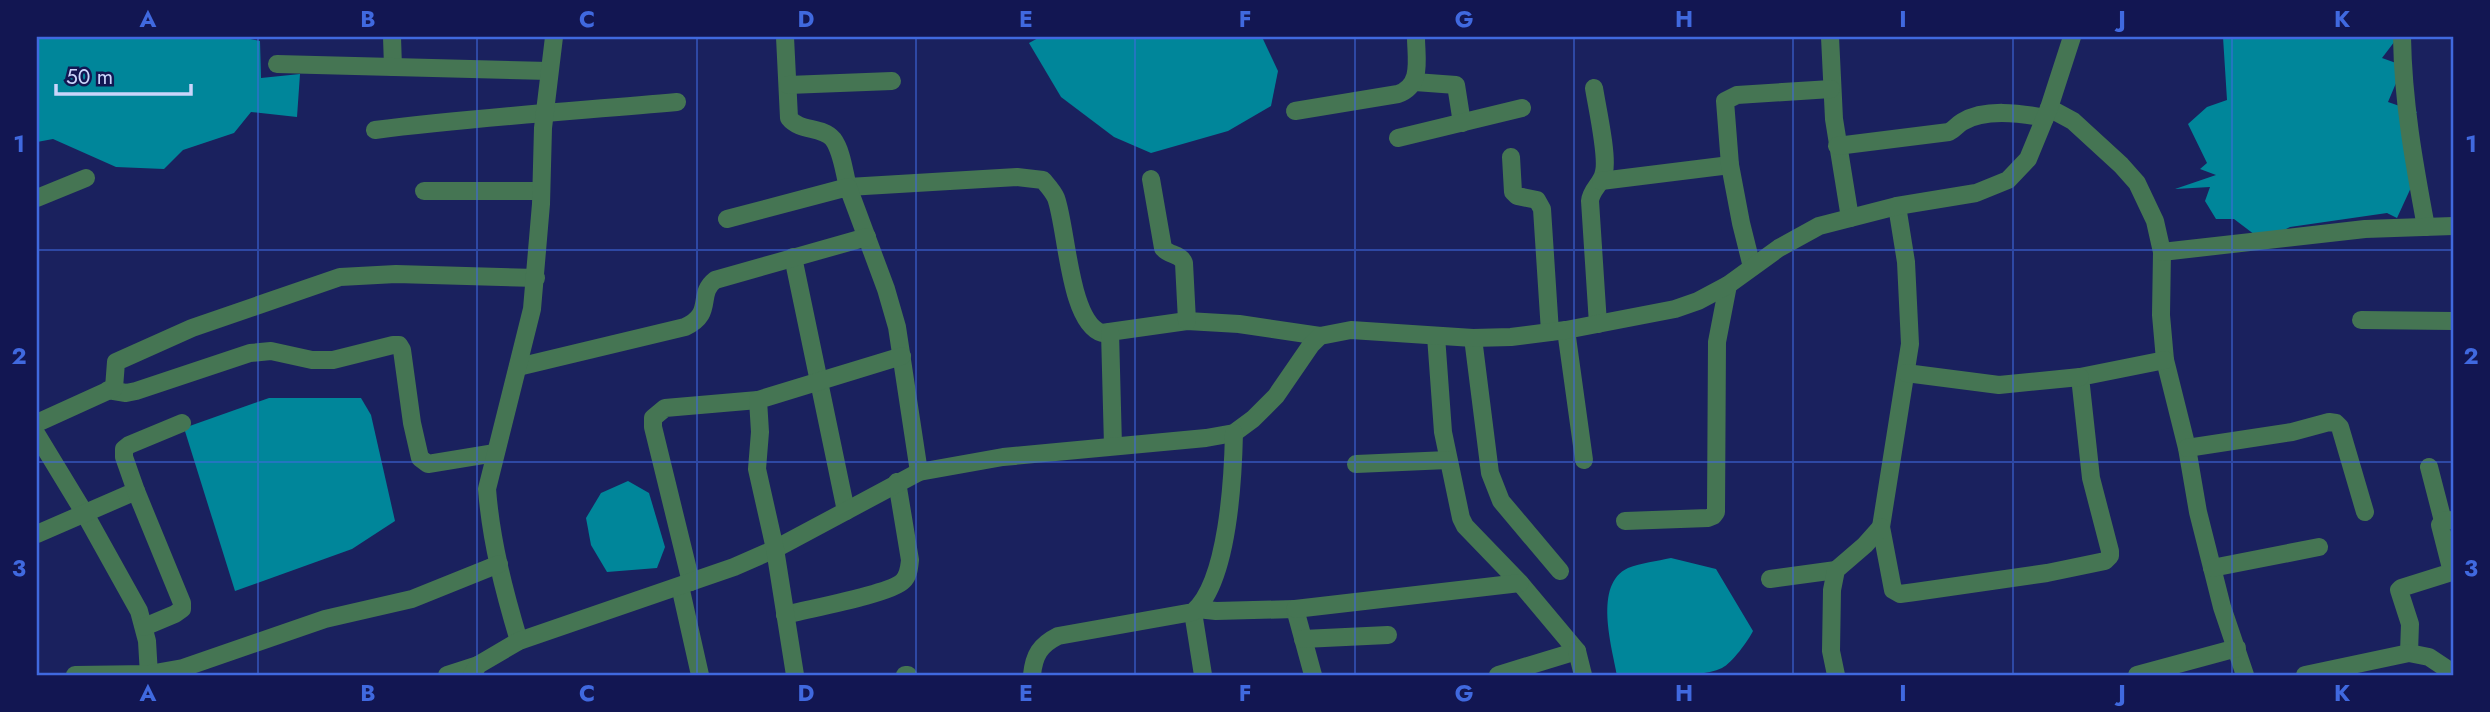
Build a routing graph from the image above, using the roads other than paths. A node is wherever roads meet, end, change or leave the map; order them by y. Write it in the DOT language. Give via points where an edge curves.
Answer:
graph roads {
  1 [pos="392,37"];
  2 [pos="554,37"];
  3 [pos="785,37"];
  4 [pos="1416,37"];
  5 [pos="1830,37"];
  6 [pos="2072,37"];
  7 [pos="2402,37"];
  8 [pos="277,64"];
  9 [pos="393,67"];
  10 [pos="549,71"];
  11 [pos="892,81"];
  12 [pos="1415,82"];
  13 [pos="788,85"];
  14 [pos="1594,88"];
  15 [pos="1831,89"];
  16 [pos="677,102"];
  17 [pos="1522,108"];
  18 [pos="1295,111"];
  19 [pos="2047,113"];
  20 [pos="544,114"];
  21 [pos="1462,123"];
  22 [pos="375,130"];
  23 [pos="1398,138"];
  24 [pos="1837,146"];
  25 [pos="1511,157"];
  26 [pos="1730,165"];
  27 [pos="86,178"];
  28 [pos="1151,179"];
  29 [pos="1601,181"];
  30 [pos="848,187"];
  31 [pos="424,191"];
  32 [pos="541,191"];
  33 [pos="37,198"];
  34 [pos="1897,206"];
  35 [pos="1850,218"];
  36 [pos="727,219"];
  37 [pos="2453,226"];
  38 [pos="2426,227"];
  39 [pos="867,237"];
  40 [pos="2161,252"];
  41 [pos="793,257"];
  42 [pos="1752,267"];
  43 [pos="536,278"];
  44 [pos="1728,285"];
  45 [pos="2361,320"];
  46 [pos="1187,321"];
  47 [pos="2453,321"];
  48 [pos="1598,324"];
  49 [pos="1558,331"];
  50 [pos="1110,332"];
  51 [pos="1436,336"];
  52 [pos="1320,337"];
  53 [pos="1474,338"];
  54 [pos="902,356"];
  55 [pos="2165,360"];
  56 [pos="518,367"];
  57 [pos="1906,373"];
  58 [pos="2080,377"];
  59 [pos="819,382"];
  60 [pos="108,390"];
  61 [pos="758,400"];
  62 [pos="37,423"];
  63 [pos="182,423"];
  64 [pos="1234,433"];
  65 [pos="37,435"];
  66 [pos="1113,446"];
  67 [pos="2187,448"];
  68 [pos="495,453"];
  69 [pos="1448,460"];
  70 [pos="1584,460"];
  71 [pos="1356,464"];
  72 [pos="2429,467"];
  73 [pos="919,472"];
  74 [pos="897,482"];
  75 [pos="136,491"];
  76 [pos="846,511"];
  77 [pos="2365,512"];
  78 [pos="85,514"];
  79 [pos="1625,521"];
  80 [pos="2448,521"];
  81 [pos="1881,527"];
  82 [pos="37,534"];
  83 [pos="2319,547"];
  84 [pos="775,549"];
  85 [pos="499,564"];
  86 [pos="2212,568"];
  87 [pos="1836,570"];
  88 [pos="1560,572"];
  89 [pos="1770,579"];
  90 [pos="1520,583"];
  91 [pos="685,584"];
  92 [pos="1295,609"];
  93 [pos="1195,610"];
  94 [pos="785,615"];
  95 [pos="144,627"];
  96 [pos="1388,635"];
  97 [pos="1303,639"];
  98 [pos="519,641"];
  99 [pos="2237,648"];
  100 [pos="1577,651"];
  101 [pos="2409,653"];
  102 [pos="475,670"];
  103 [pos="2453,673"];
  104 [pos="75,675"];
  105 [pos="149,675"];
  106 [pos="447,675"];
  107 [pos="701,675"];
  108 [pos="795,675"];
  109 [pos="1032,675"];
  110 [pos="1203,675"];
  111 [pos="1312,675"];
  112 [pos="1498,675"];
  113 [pos="1583,675"];
  114 [pos="1836,675"];
  115 [pos="2137,675"];
  116 [pos="2245,675"];
  117 [pos="2305,675"];
  1 -- 9 [label="street"];
  2 -- 10 [label="street"];
  3 -- 13 [label="street"];
  4 -- 12 [label="street"];
  5 -- 15 [label="street"];
  6 -- 19 [label="street"];
  7 -- 38 [label="street" via="2410,140"];
  8 -- 9 [label="street"];
  9 -- 10 [label="street"];
  10 -- 20 [label="street"];
  11 -- 13 [label="street"];
  12 -- 18 [label="street" via="1398,94"];
  12 -- 21 [label="street" via="1456,85"];
  13 -- 30 [label="street" via="789,118 834,140"];
  14 -- 29 [label="street" via="1604,160"];
  15 -- 24 [label="street"];
  15 -- 26 [label="street" via="1730,97 1724,106"];
  16 -- 20 [label="street"];
  17 -- 21 [label="street"];
  19 -- 24 [label="street" via="2006,112 1971,118 1949,132"];
  19 -- 34 [label="street" via="2028,159 2008,180 1976,193"];
  19 -- 40 [label="street" via="2073,121 2137,183 2155,221"];
  20 -- 22 [label="street"];
  20 -- 32 [label="street"];
  21 -- 23 [label="street"];
  24 -- 35 [label="street"];
  25 -- 49 [label="street" via="1513,192 1537,200 1542,209"];
  26 -- 29 [label="street"];
  26 -- 42 [label="street"];
  27 -- 33 [label="street"];
  28 -- 46 [label="street" via="1163,248 1184,263"];
  29 -- 48 [label="street" via="1590,201"];
  30 -- 36 [label="street"];
  30 -- 39 [label="street"];
  30 -- 50 [label="street" via="1017,177 1043,180 1056,198 1082,313 1094,331"];
  31 -- 32 [label="street"];
  32 -- 43 [label="street"];
  34 -- 35 [label="street"];
  34 -- 57 [label="street" via="1909,300"];
  35 -- 42 [label="street" via="1805,232"];
  37 -- 38 [label="street"];
  38 -- 40 [label="street" via="2365,229"];
  39 -- 41 [label="street"];
  39 -- 54 [label="street" via="886,289"];
  40 -- 55 [label="street"];
  41 -- 56 [label="street" via="715,280 707,289 701,317 685,327"];
  41 -- 59 [label="street"];
  42 -- 44 [label="street"];
  43 -- 56 [label="street"];
  43 -- 60 [label="street" via="340,277 128,355 116,362 116,383"];
  44 -- 48 [label="street" via="1675,309"];
  44 -- 79 [label="street" via="1717,342 1716,512 1708,518"];
  45 -- 47 [label="street"];
  46 -- 50 [label="street"];
  46 -- 52 [label="street"];
  48 -- 49 [label="street"];
  49 -- 53 [label="street"];
  49 -- 70 [label="street"];
  50 -- 66 [label="street"];
  51 -- 52 [label="street" via="1351,330"];
  51 -- 53 [label="street"];
  51 -- 69 [label="street"];
  52 -- 64 [label="street" via="1276,396"];
  53 -- 88 [label="street" via="1496,491"];
  54 -- 59 [label="street"];
  54 -- 73 [label="street"];
  55 -- 58 [label="street"];
  55 -- 67 [label="street"];
  56 -- 68 [label="street"];
  57 -- 58 [label="street" via="1999,385"];
  57 -- 81 [label="street"];
  58 -- 81 [label="street" via="2091,478 2110,551 2105,561 1900,594 1889,581"];
  59 -- 61 [label="street"];
  59 -- 76 [label="street"];
  60 -- 62 [label="street"];
  60 -- 68 [label="street" via="136,391 250,353 271,351 332,360 398,345 420,458 428,464"];
  61 -- 84 [label="street" via="757,469"];
  61 -- 91 [label="street" via="665,408 653,418"];
  63 -- 75 [label="street" via="124,449"];
  64 -- 66 [label="street"];
  64 -- 93 [label="street" via="1228,521 1212,583"];
  65 -- 78 [label="street"];
  66 -- 73 [label="street" via="1003,457"];
  67 -- 77 [label="street" via="2336,423"];
  67 -- 86 [label="street"];
  68 -- 85 [label="street" via="487,489"];
  69 -- 71 [label="street"];
  69 -- 90 [label="street" via="1465,526"];
  72 -- 80 [label="street"];
  73 -- 74 [label="street"];
  74 -- 76 [label="street"];
  74 -- 94 [label="street" via="910,560 903,581 875,593"];
  75 -- 78 [label="street"];
  75 -- 95 [label="street" via="182,609"];
  76 -- 84 [label="street"];
  78 -- 82 [label="street"];
  78 -- 95 [label="street"];
  80 -- 101 [label="street" via="2440,525 2452,572 2399,590 2410,624"];
  81 -- 87 [label="street"];
  83 -- 86 [label="street"];
  84 -- 91 [label="street"];
  84 -- 94 [label="street"];
  85 -- 98 [label="street"];
  85 -- 105 [label="street" via="412,599 325,619 194,665"];
  86 -- 99 [label="street"];
  87 -- 89 [label="street"];
  87 -- 114 [label="street" via="1831,651"];
  90 -- 92 [label="street"];
  90 -- 100 [label="street"];
  91 -- 98 [label="street"];
  91 -- 107 [label="street"];
  92 -- 93 [label="street"];
  92 -- 97 [label="street"];
  93 -- 109 [label="street" via="1058,636 1036,654"];
  93 -- 110 [label="street"];
  94 -- 108 [label="street"];
  95 -- 105 [label="street"];
  96 -- 97 [label="street"];
  97 -- 111 [label="street"];
  98 -- 102 [label="street"];
  99 -- 115 [label="street"];
  99 -- 116 [label="street"];
  100 -- 112 [label="street"];
  100 -- 113 [label="street"];
  101 -- 103 [label="street" via="2429,657"];
  101 -- 117 [label="street"];
  102 -- 106 [label="street"];
  104 -- 105 [label="street"];
}
